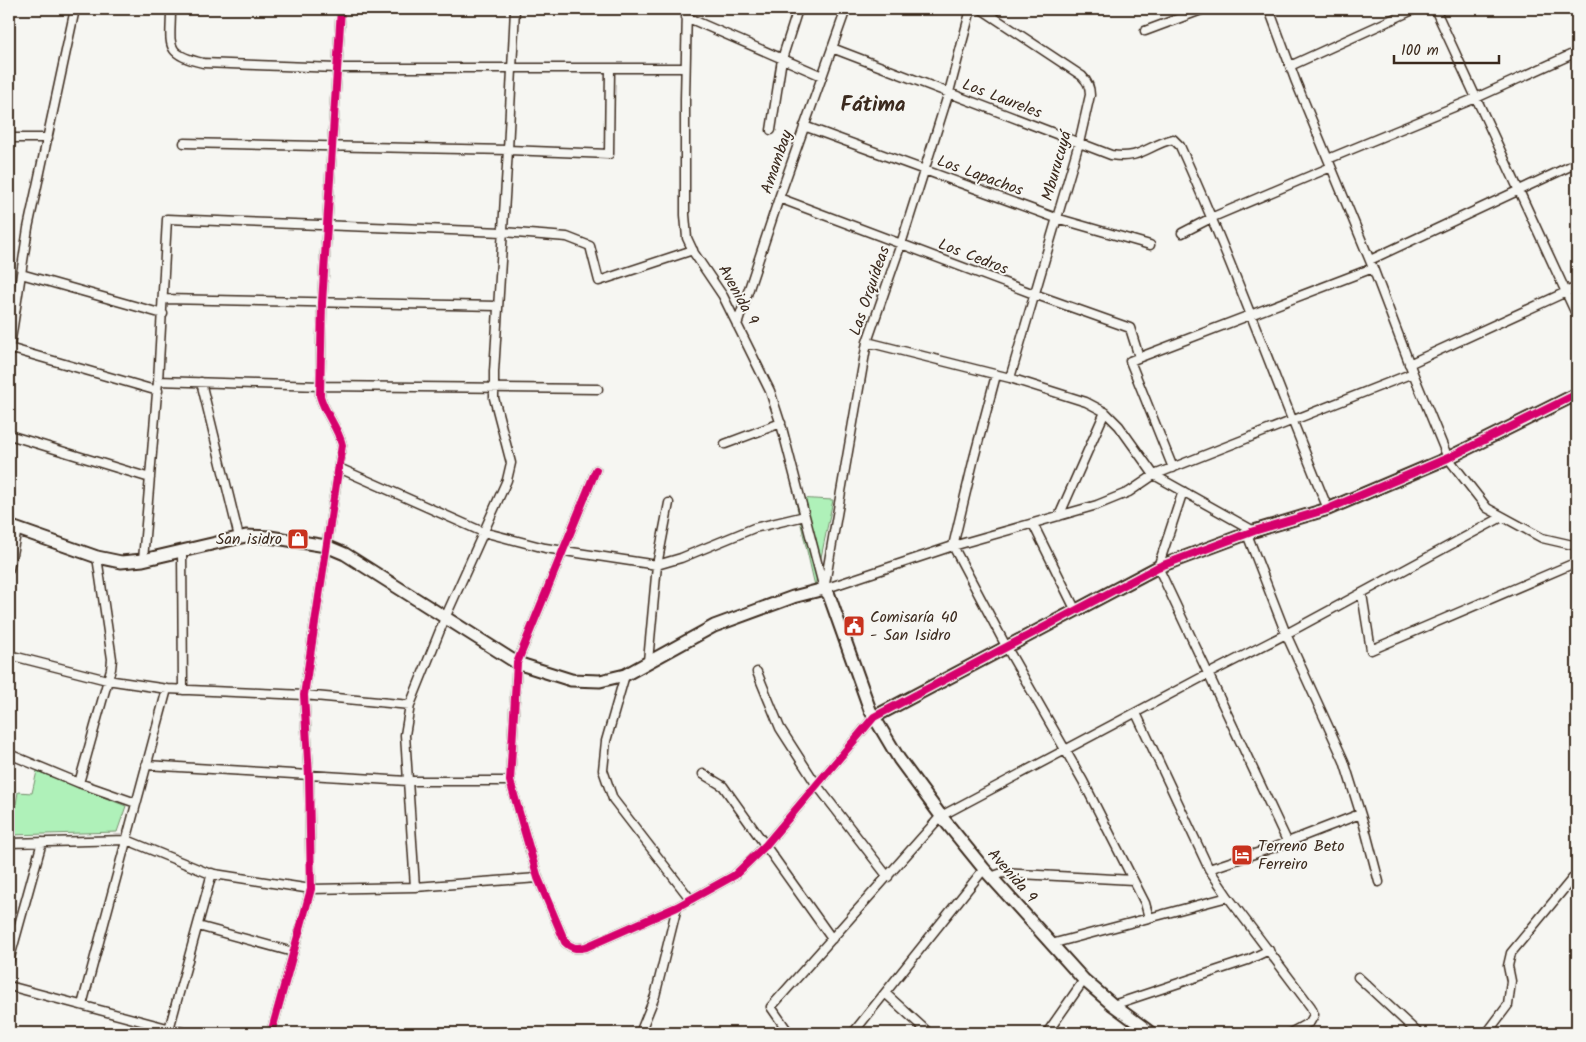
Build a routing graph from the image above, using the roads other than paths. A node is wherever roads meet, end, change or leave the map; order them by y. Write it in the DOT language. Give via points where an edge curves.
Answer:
graph roads {
  1 [pos="75,9"];
  2 [pos="171,9"];
  3 [pos="341,9"];
  4 [pos="515,9"];
  5 [pos="798,9"];
  6 [pos="846,9"];
  7 [pos="971,9"];
  8 [pos="985,9"];
  9 [pos="1204,9"];
  10 [pos="1269,9"];
  11 [pos="1415,9"];
  12 [pos="1435,9"];
  13 [pos="687,13"];
  14 [pos="1145,31"];
  15 [pos="832,48"];
  16 [pos="1577,52"];
  17 [pos="782,58"];
  18 [pos="1290,66"];
  19 [pos="337,68"];
  20 [pos="512,68"];
  21 [pos="610,68"];
  22 [pos="685,68"];
  23 [pos="822,76"];
  24 [pos="949,92"];
  25 [pos="1476,98"];
  26 [pos="804,126"];
  27 [pos="771,130"];
  28 [pos="9,138"];
  29 [pos="48,138"];
  30 [pos="184,143"];
  31 [pos="1079,143"];
  32 [pos="332,146"];
  33 [pos="508,150"];
  34 [pos="1329,163"];
  35 [pos="1577,163"];
  36 [pos="924,170"];
  37 [pos="1520,192"];
  38 [pos="779,198"];
  39 [pos="1213,217"];
  40 [pos="1056,218"];
  41 [pos="328,226"];
  42 [pos="503,232"];
  43 [pos="1182,233"];
  44 [pos="901,244"];
  45 [pos="1150,245"];
  46 [pos="693,250"];
  47 [pos="1371,264"];
  48 [pos="21,274"];
  49 [pos="1577,287"];
  50 [pos="1567,292"];
  51 [pos="1034,294"];
  52 [pos="164,299"];
  53 [pos="322,303"];
  54 [pos="497,306"];
  55 [pos="163,314"];
  56 [pos="1251,315"];
  57 [pos="1577,316"];
  58 [pos="737,325"];
  59 [pos="867,342"];
  60 [pos="9,350"];
  61 [pos="1139,357"];
  62 [pos="1409,364"];
  63 [pos="1413,373"];
  64 [pos="996,375"];
  65 [pos="1010,378"];
  66 [pos="158,381"];
  67 [pos="201,382"];
  68 [pos="320,386"];
  69 [pos="494,387"];
  70 [pos="598,390"];
  71 [pos="158,391"];
  72 [pos="1577,394"];
  73 [pos="1105,412"];
  74 [pos="1292,421"];
  75 [pos="781,424"];
  76 [pos="9,435"];
  77 [pos="725,444"];
  78 [pos="1448,458"];
  79 [pos="340,468"];
  80 [pos="1173,468"];
  81 [pos="596,470"];
  82 [pos="1154,475"];
  83 [pos="150,478"];
  84 [pos="1182,491"];
  85 [pos="669,504"];
  86 [pos="1328,509"];
  87 [pos="805,516"];
  88 [pos="1059,516"];
  89 [pos="1502,517"];
  90 [pos="1033,524"];
  91 [pos="13,527"];
  92 [pos="484,532"];
  93 [pos="1250,532"];
  94 [pos="239,537"];
  95 [pos="326,546"];
  96 [pos="953,546"];
  97 [pos="1577,546"];
  98 [pos="182,550"];
  99 [pos="563,550"];
  100 [pos="96,557"];
  101 [pos="143,560"];
  102 [pos="1577,562"];
  103 [pos="657,565"];
  104 [pos="1158,567"];
  105 [pos="9,569"];
  106 [pos="824,589"];
  107 [pos="1362,594"];
  108 [pos="1076,611"];
  109 [pos="445,618"];
  110 [pos="1286,634"];
  111 [pos="1007,648"];
  112 [pos="9,655"];
  113 [pos="648,660"];
  114 [pos="517,663"];
  115 [pos="757,672"];
  116 [pos="1208,674"];
  117 [pos="624,675"];
  118 [pos="107,680"];
  119 [pos="167,689"];
  120 [pos="183,690"];
  121 [pos="304,695"];
  122 [pos="410,705"];
  123 [pos="1136,713"];
  124 [pos="874,717"];
  125 [pos="1064,751"];
  126 [pos="9,754"];
  127 [pos="146,765"];
  128 [pos="703,774"];
  129 [pos="309,776"];
  130 [pos="406,781"];
  131 [pos="510,781"];
  132 [pos="78,782"];
  133 [pos="816,784"];
  134 [pos="136,803"];
  135 [pos="1360,814"];
  136 [pos="941,816"];
  137 [pos="126,840"];
  138 [pos="42,842"];
  139 [pos="1286,842"];
  140 [pos="9,843"];
  141 [pos="765,846"];
  142 [pos="1209,869"];
  143 [pos="212,873"];
  144 [pos="988,873"];
  145 [pos="1577,873"];
  146 [pos="888,877"];
  147 [pos="538,878"];
  148 [pos="1133,880"];
  149 [pos="1379,882"];
  150 [pos="415,887"];
  151 [pos="311,889"];
  152 [pos="1228,897"];
  153 [pos="691,900"];
  154 [pos="677,907"];
  155 [pos="1149,918"];
  156 [pos="198,926"];
  157 [pos="832,939"];
  158 [pos="1050,944"];
  159 [pos="1269,950"];
  160 [pos="293,952"];
  161 [pos="9,961"];
  162 [pos="1358,977"];
  163 [pos="1084,980"];
  164 [pos="9,986"];
  165 [pos="885,993"];
  166 [pos="82,1005"];
  167 [pos="1113,1005"];
  168 [pos="169,1031"];
  169 [pos="186,1033"];
  170 [pos="271,1033"];
  171 [pos="640,1033"];
  172 [pos="789,1033"];
  173 [pos="853,1033"];
  174 [pos="929,1033"];
  175 [pos="1047,1033"];
  176 [pos="1151,1033"];
  177 [pos="1290,1033"];
  178 [pos="1418,1033"];
  179 [pos="1487,1033"];
  1 -- 29 [label="street"];
  2 -- 19 [label="street" via="172,48 185,59 203,63"];
  3 -- 19 [label="street"];
  4 -- 20 [label="street"];
  5 -- 17 [label="street"];
  6 -- 15 [label="street, Amambay"];
  7 -- 24 [label="street, Las Orquídeas"];
  8 -- 31 [label="street, Mburucuyá" via="1087,81 1090,95"];
  9 -- 14 [label="street"];
  10 -- 18 [label="street"];
  11 -- 18 [label="street"];
  12 -- 25 [label="street"];
  13 -- 17 [label="street"];
  13 -- 22 [label="street, Avenida 9"];
  15 -- 23 [label="street, Amambay"];
  15 -- 24 [label="street, Los Laureles"];
  16 -- 25 [label="street"];
  17 -- 23 [label="street"];
  17 -- 27 [label="street"];
  18 -- 34 [label="street"];
  19 -- 20 [label="street"];
  19 -- 32 [label="street"];
  20 -- 21 [label="street"];
  20 -- 33 [label="street"];
  21 -- 22 [label="street"];
  21 -- 33 [label="street" via="609,154"];
  22 -- 46 [label="street, Avenida 9" via="685,215 687,238"];
  23 -- 26 [label="street, Amambay"];
  24 -- 31 [label="street, Los Laureles"];
  24 -- 36 [label="street, Las Orquídeas"];
  25 -- 34 [label="street"];
  25 -- 37 [label="street"];
  26 -- 36 [label="street, Los Lapachos"];
  26 -- 38 [label="street, Amambay"];
  28 -- 29 [label="street"];
  29 -- 48 [label="street"];
  30 -- 32 [label="street"];
  31 -- 39 [label="street, Los Laureles" via="1125,157 1137,155 1173,138 1180,146"];
  31 -- 40 [label="street, Mburucuyá"];
  32 -- 33 [label="street"];
  32 -- 41 [label="street"];
  33 -- 42 [label="street"];
  34 -- 39 [label="street"];
  34 -- 47 [label="street"];
  35 -- 37 [label="street"];
  36 -- 40 [label="street, Los Lapachos"];
  36 -- 44 [label="street, Las Orquídeas"];
  37 -- 47 [label="street"];
  37 -- 50 [label="street"];
  38 -- 44 [label="street, Los Cedros"];
  38 -- 58 [label="street, Amambay"];
  39 -- 43 [label="street"];
  39 -- 56 [label="street"];
  40 -- 45 [label="street, Los Lapachos"];
  40 -- 51 [label="street, Mburucuyá"];
  41 -- 42 [label="street"];
  41 -- 52 [label="street" via="167,219"];
  41 -- 53 [label="street"];
  42 -- 46 [label="street" via="567,237 590,246 599,281"];
  42 -- 54 [label="street"];
  44 -- 51 [label="street, Los Cedros"];
  44 -- 59 [label="street, Las Orquídeas"];
  46 -- 58 [label="street, Avenida 9" via="724,296"];
  47 -- 56 [label="street"];
  47 -- 62 [label="street"];
  48 -- 55 [label="street"];
  48 -- 60 [label="street"];
  49 -- 50 [label="street"];
  50 -- 57 [label="street"];
  50 -- 62 [label="street"];
  51 -- 61 [label="street, Los Cedros" via="1130,328"];
  51 -- 65 [label="street, Mburucuyá"];
  52 -- 53 [label="street"];
  52 -- 55 [label="street"];
  53 -- 54 [label="street"];
  53 -- 68 [label="street"];
  54 -- 69 [label="street"];
  55 -- 66 [label="street"];
  56 -- 61 [label="street"];
  56 -- 74 [label="street"];
  58 -- 75 [label="street, Avenida 9" via="770,391"];
  59 -- 64 [label="street"];
  59 -- 106 [label="street, Las Orquídeas"];
  60 -- 71 [label="street"];
  61 -- 80 [label="street" via="1130,361"];
  62 -- 63 [label="street"];
  63 -- 74 [label="street"];
  63 -- 78 [label="street"];
  64 -- 65 [label="street"];
  64 -- 96 [label="street"];
  65 -- 73 [label="street" via="1086,402"];
  66 -- 67 [label="street"];
  66 -- 71 [label="street"];
  67 -- 68 [label="street"];
  67 -- 94 [label="street"];
  68 -- 69 [label="street"];
  68 -- 79 [label="street" via="321,402 342,445"];
  69 -- 70 [label="street"];
  69 -- 92 [label="street" via="511,464"];
  71 -- 83 [label="street"];
  72 -- 78 [label="main road"];
  73 -- 82 [label="street"];
  73 -- 88 [label="street"];
  74 -- 80 [label="street"];
  74 -- 86 [label="street"];
  75 -- 77 [label="street"];
  75 -- 87 [label="street, Avenida 9"];
  76 -- 83 [label="street"];
  78 -- 86 [label="main road"];
  78 -- 89 [label="street" via="1487,508"];
  79 -- 92 [label="street"];
  79 -- 95 [label="street"];
  80 -- 82 [label="street"];
  81 -- 99 [label="street"];
  82 -- 84 [label="street"];
  82 -- 88 [label="street" via="1129,492"];
  83 -- 101 [label="street"];
  84 -- 93 [label="street"];
  84 -- 104 [label="street"];
  85 -- 103 [label="street"];
  86 -- 93 [label="main road"];
  87 -- 103 [label="street" via="754,528"];
  87 -- 106 [label="street, Avenida 9"];
  88 -- 90 [label="street"];
  89 -- 97 [label="street" via="1542,538"];
  89 -- 107 [label="street"];
  90 -- 96 [label="street"];
  90 -- 108 [label="street"];
  91 -- 100 [label="main road"];
  91 -- 105 [label="street"];
  92 -- 99 [label="street"];
  92 -- 109 [label="street"];
  93 -- 104 [label="main road"];
  93 -- 110 [label="street"];
  94 -- 95 [label="main road" via="270,537"];
  94 -- 98 [label="main road"];
  95 -- 109 [label="main road" via="345,554"];
  95 -- 121 [label="street"];
  96 -- 106 [label="street"];
  96 -- 111 [label="street"];
  98 -- 101 [label="main road"];
  98 -- 120 [label="street"];
  99 -- 103 [label="street"];
  99 -- 114 [label="street"];
  100 -- 101 [label="main road" via="121,562"];
  100 -- 118 [label="street" via="112,659"];
  102 -- 107 [label="street" via="1371,650"];
  103 -- 113 [label="street"];
  104 -- 108 [label="main road"];
  104 -- 116 [label="street"];
  106 -- 113 [label="main road" via="732,618"];
  106 -- 124 [label="main road, Avenida 9"];
  107 -- 110 [label="street"];
  108 -- 111 [label="main road"];
  109 -- 114 [label="main road"];
  109 -- 122 [label="street"];
  110 -- 116 [label="street"];
  110 -- 135 [label="street" via="1344,761"];
  111 -- 124 [label="main road"];
  111 -- 125 [label="street"];
  112 -- 118 [label="street"];
  113 -- 117 [label="main road"];
  114 -- 117 [label="main road" via="571,680 600,681"];
  114 -- 131 [label="street"];
  115 -- 133 [label="street" via="780,728"];
  116 -- 123 [label="street"];
  116 -- 139 [label="street"];
  117 -- 153 [label="street" via="606,741 603,770 613,799"];
  118 -- 119 [label="street"];
  118 -- 132 [label="street"];
  119 -- 120 [label="street"];
  119 -- 127 [label="street"];
  120 -- 121 [label="street"];
  121 -- 122 [label="street"];
  121 -- 129 [label="street"];
  122 -- 130 [label="street" via="404,735"];
  123 -- 125 [label="street"];
  123 -- 142 [label="street"];
  124 -- 133 [label="street"];
  124 -- 136 [label="main road, Avenida 9" via="899,760"];
  125 -- 136 [label="street"];
  125 -- 148 [label="street"];
  126 -- 132 [label="street"];
  127 -- 129 [label="street"];
  127 -- 134 [label="street"];
  128 -- 141 [label="street" via="723,786"];
  129 -- 130 [label="street"];
  129 -- 151 [label="street"];
  130 -- 131 [label="street"];
  130 -- 150 [label="street"];
  131 -- 147 [label="street"];
  132 -- 134 [label="street"];
  133 -- 141 [label="street"];
  133 -- 146 [label="street"];
  134 -- 137 [label="street"];
  135 -- 139 [label="street"];
  135 -- 149 [label="street"];
  136 -- 144 [label="main road, Avenida 9"];
  136 -- 146 [label="street"];
  137 -- 138 [label="street"];
  137 -- 143 [label="street"];
  137 -- 166 [label="street"];
  138 -- 140 [label="street"];
  138 -- 161 [label="street"];
  139 -- 142 [label="street"];
  141 -- 153 [label="street" via="735,875"];
  141 -- 157 [label="street"];
  142 -- 152 [label="street"];
  143 -- 151 [label="street"];
  143 -- 156 [label="street"];
  144 -- 148 [label="street"];
  144 -- 158 [label="main road, Avenida 9"];
  144 -- 165 [label="street"];
  145 -- 179 [label="street" via="1511,953 1508,1005"];
  146 -- 157 [label="street"];
  147 -- 150 [label="street"];
  147 -- 154 [label="street" via="565,942 578,949"];
  148 -- 155 [label="street"];
  150 -- 151 [label="street"];
  151 -- 160 [label="street"];
  152 -- 155 [label="street"];
  152 -- 159 [label="street"];
  153 -- 154 [label="street"];
  154 -- 171 [label="street" via="655,996"];
  155 -- 158 [label="street"];
  156 -- 160 [label="street"];
  156 -- 168 [label="street"];
  157 -- 172 [label="street" via="771,1007"];
  158 -- 163 [label="main road, Avenida 9"];
  159 -- 167 [label="street"];
  159 -- 177 [label="street" via="1314,1015 1310,1022"];
  160 -- 170 [label="street"];
  162 -- 178 [label="street"];
  163 -- 167 [label="main road, Avenida 9"];
  163 -- 175 [label="street"];
  164 -- 166 [label="street"];
  165 -- 173 [label="street"];
  165 -- 174 [label="street"];
  166 -- 168 [label="street"];
  167 -- 176 [label="main road, Avenida 9"];
  168 -- 169 [label="street"];
}
